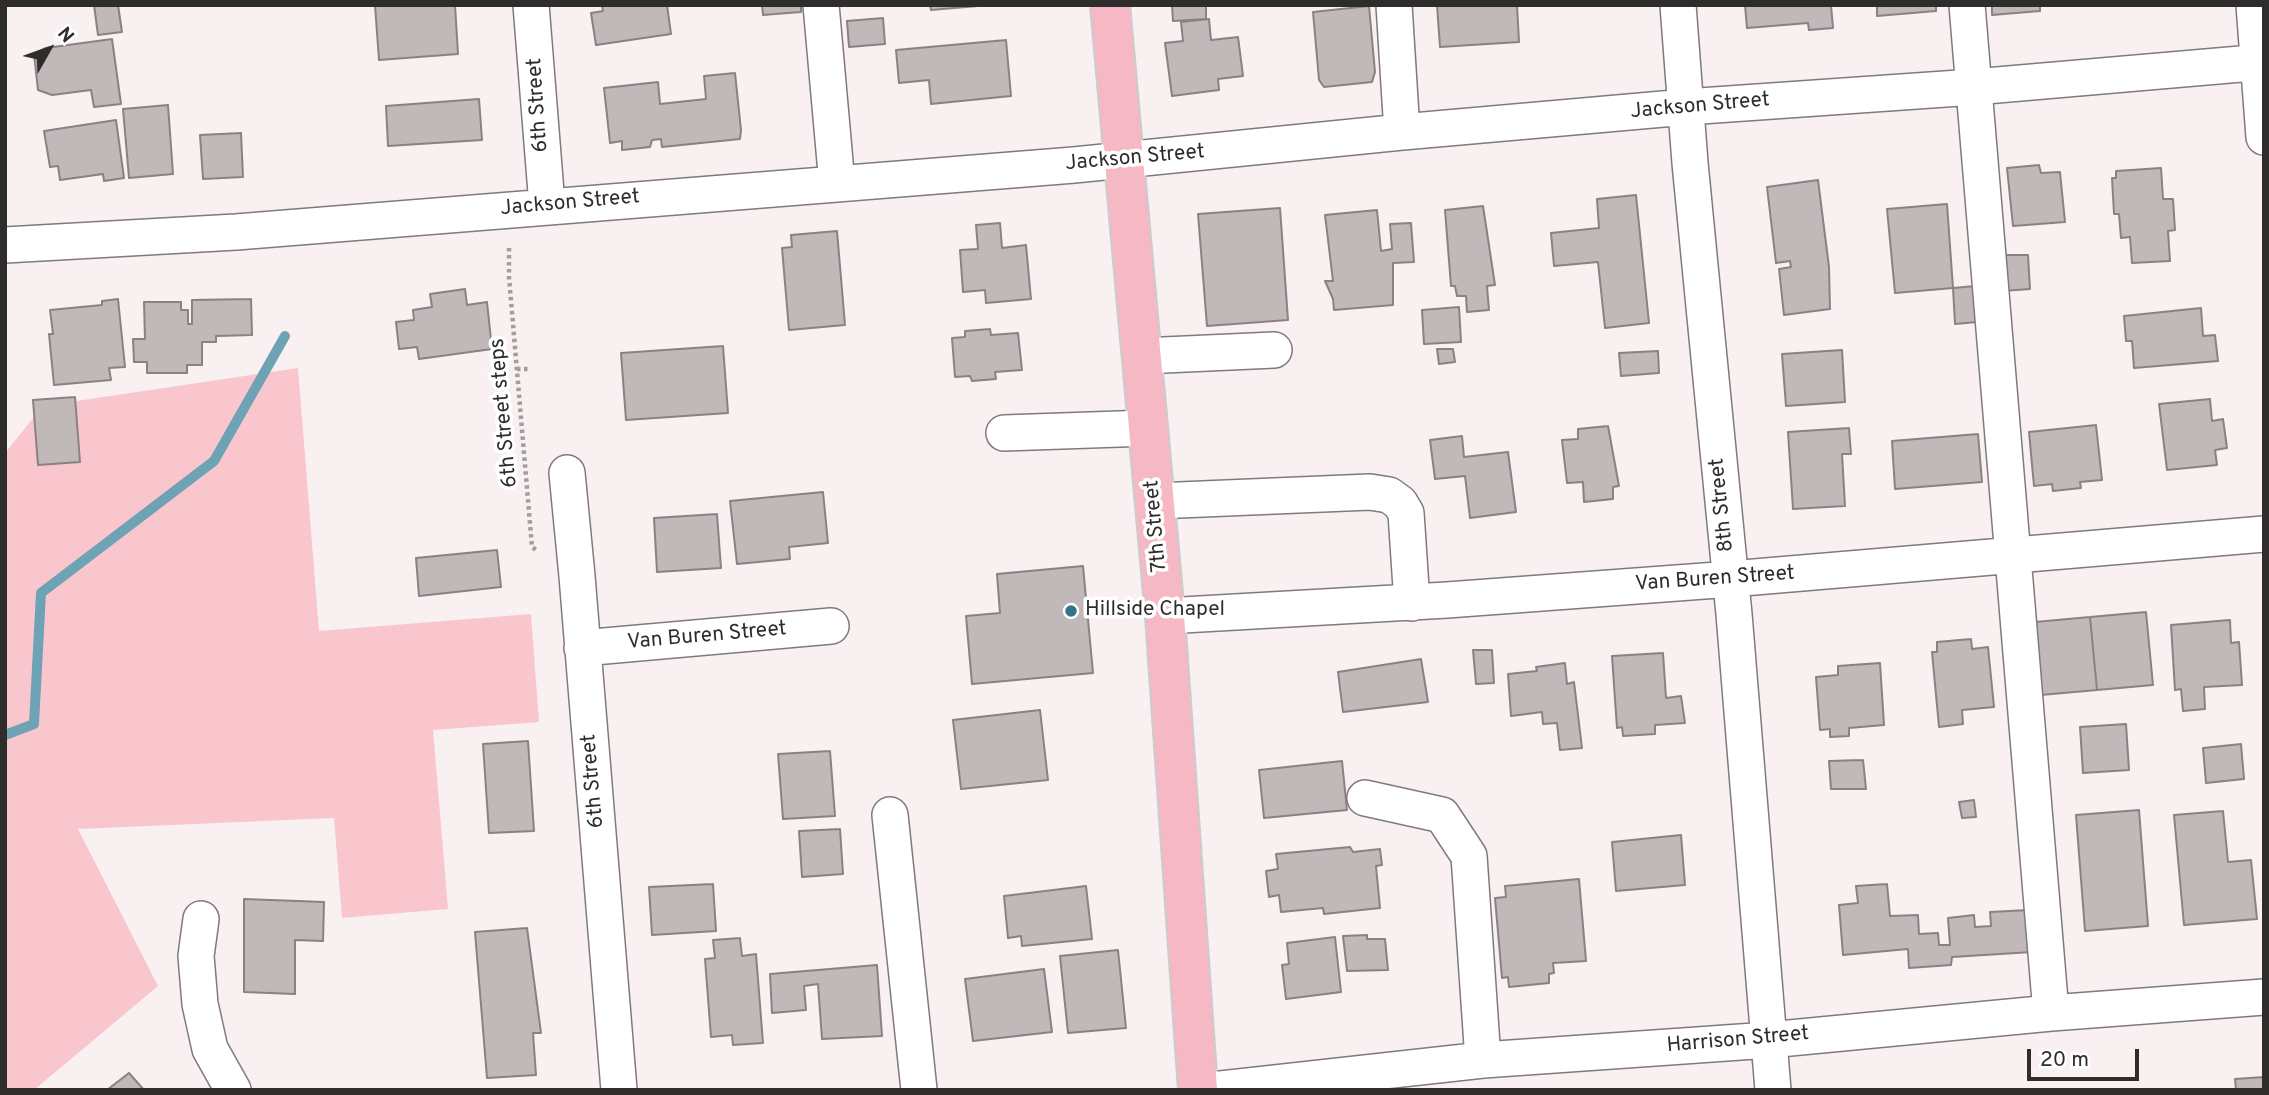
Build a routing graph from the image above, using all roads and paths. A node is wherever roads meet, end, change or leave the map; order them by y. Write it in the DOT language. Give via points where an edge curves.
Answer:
graph roads {
  1 [pos="531,5"];
  2 [pos="821,5"];
  3 [pos="1111,5"];
  4 [pos="1394,5"];
  5 [pos="1678,5"];
  6 [pos="1967,5"];
  7 [pos="2254,5"];
  8 [pos="2261,63"];
  9 [pos="1974,87"];
  10 [pos="1686,107"];
  11 [pos="1402,132"];
  12 [pos="2264,137"];
  13 [pos="1125,161"];
  14 [pos="837,184"];
  15 [pos="547,205"];
  16 [pos="5,244"];
  17 [pos="509,248"];
  18 [pos="1274,350"];
  19 [pos="1142,356"];
  20 [pos="517,369"];
  21 [pos="528,369"];
  22 [pos="1148,428"];
  23 [pos="1004,433"];
  24 [pos="567,473"];
  25 [pos="1155,501"];
  26 [pos="2264,534"];
  27 [pos="532,547"];
  28 [pos="2014,555"];
  29 [pos="1731,579"];
  30 [pos="1412,603"];
  31 [pos="1165,617"];
  32 [pos="831,626"];
  33 [pos="582,648"];
  34 [pos="1365,798"];
  35 [pos="890,815"];
  36 [pos="201,919"];
  37 [pos="2264,997"];
  38 [pos="2051,1013"];
  39 [pos="1769,1040"];
  40 [pos="1483,1060"];
  41 [pos="233,1090"];
  42 [pos="619,1090"];
  43 [pos="919,1090"];
  44 [pos="1198,1090"];
  45 [pos="1212,1090"];
  46 [pos="1773,1090"];
  1 -- 15 [label="street, 6th Street"];
  2 -- 14 [label="street"];
  3 -- 13 [label="main road, 7th Street"];
  4 -- 11 [label="street"];
  5 -- 10 [label="street, 8th Street"];
  6 -- 9 [label="street"];
  7 -- 8 [label="street"];
  8 -- 9 [label="street, Jackson Street"];
  8 -- 12 [label="street"];
  9 -- 10 [label="street, Jackson Street"];
  9 -- 28 [label="street"];
  10 -- 11 [label="street, Jackson Street"];
  10 -- 29 [label="street, 8th Street"];
  11 -- 13 [label="street, Jackson Street"];
  13 -- 14 [label="street, Jackson Street"];
  13 -- 19 [label="main road, 7th Street"];
  14 -- 15 [label="street, Jackson Street"];
  15 -- 16 [label="street, Jackson Street" via="236,232"];
  17 -- 20 [label="path, 6th Street steps"];
  18 -- 19 [label="street"];
  19 -- 22 [label="main road, 7th Street"];
  20 -- 21 [label="path"];
  20 -- 27 [label="path, 6th Street steps"];
  22 -- 23 [label="street"];
  22 -- 25 [label="main road, 7th Street"];
  24 -- 33 [label="street, 6th Street"];
  25 -- 30 [label="street" via="1389,495 1406,513"];
  25 -- 31 [label="main road, 7th Street"];
  26 -- 28 [label="street, Van Buren Street"];
  28 -- 29 [label="street, Van Buren Street"];
  28 -- 38 [label="street"];
  29 -- 30 [label="street, Van Buren Street"];
  29 -- 39 [label="street, 8th Street"];
  30 -- 31 [label="street, Van Buren Street"];
  31 -- 44 [label="main road, 7th Street"];
  32 -- 33 [label="street, Van Buren Street"];
  33 -- 42 [label="street, 6th Street"];
  34 -- 40 [label="street" via="1442,815 1469,856"];
  35 -- 43 [label="street"];
  36 -- 41 [label="street" via="196,956 200,1004 210,1049"];
  37 -- 38 [label="street, Harrison Street"];
  38 -- 39 [label="street, Harrison Street"];
  39 -- 40 [label="street, Harrison Street"];
  39 -- 46 [label="street, 8th Street"];
  40 -- 45 [label="street, Harrison Street"];
}
